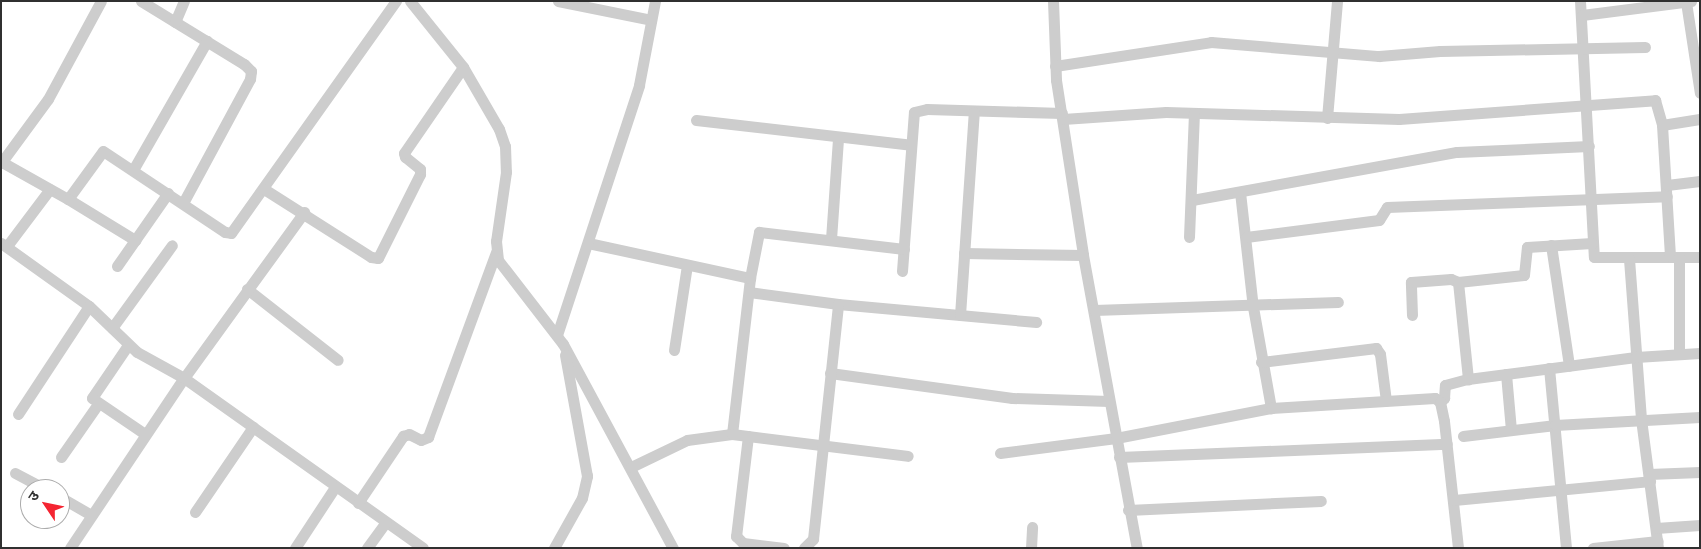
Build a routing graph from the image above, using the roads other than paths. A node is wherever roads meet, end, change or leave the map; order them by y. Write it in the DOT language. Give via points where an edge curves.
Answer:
graph roads {
  1 [pos="101,1"];
  2 [pos="141,1"];
  3 [pos="184,1"];
  4 [pos="396,1"];
  5 [pos="558,1"];
  6 [pos="655,1"];
  7 [pos="1053,1"];
  8 [pos="1337,1"];
  9 [pos="1580,1"];
  10 [pos="413,2"];
  11 [pos="1688,2"];
  12 [pos="1582,15"];
  13 [pos="652,20"];
  14 [pos="175,22"];
  15 [pos="207,41"];
  16 [pos="1645,47"];
  17 [pos="1584,48"];
  18 [pos="1330,51"];
  19 [pos="1055,66"];
  20 [pos="463,67"];
  21 [pos="1700,93"];
  22 [pos="1587,107"];
  23 [pos="974,112"];
  24 [pos="1194,113"];
  25 [pos="1063,116"];
  26 [pos="1327,118"];
  27 [pos="1700,119"];
  28 [pos="696,120"];
  29 [pos="1662,125"];
  30 [pos="838,138"];
  31 [pos="910,145"];
  32 [pos="1589,146"];
  33 [pos="2,162"];
  34 [pos="133,170"];
  35 [pos="1700,181"];
  36 [pos="50,189"];
  37 [pos="264,189"];
  38 [pos="1667,191"];
  39 [pos="1240,192"];
  40 [pos="168,193"];
  41 [pos="1591,198"];
  42 [pos="68,199"];
  43 [pos="1192,200"];
  44 [pos="183,203"];
  45 [pos="304,212"];
  46 [pos="1246,236"];
  47 [pos="1189,237"];
  48 [pos="831,239"];
  49 [pos="135,240"];
  50 [pos="588,243"];
  51 [pos="1592,243"];
  52 [pos="4,244"];
  53 [pos="172,245"];
  54 [pos="1551,245"];
  55 [pos="904,249"];
  56 [pos="496,252"];
  57 [pos="964,253"];
  58 [pos="1083,255"];
  59 [pos="1674,257"];
  60 [pos="1700,257"];
  61 [pos="1629,259"];
  62 [pos="688,265"];
  63 [pos="118,266"];
  64 [pos="902,270"];
  65 [pos="750,278"];
  66 [pos="1458,282"];
  67 [pos="247,289"];
  68 [pos="749,292"];
  69 [pos="1338,302"];
  70 [pos="838,304"];
  71 [pos="89,306"];
  72 [pos="1253,307"];
  73 [pos="1094,310"];
  74 [pos="960,314"];
  75 [pos="1412,315"];
  76 [pos="1036,322"];
  77 [pos="112,328"];
  78 [pos="560,339"];
  79 [pos="128,345"];
  80 [pos="674,350"];
  81 [pos="1700,353"];
  82 [pos="1679,354"];
  83 [pos="1636,357"];
  84 [pos="338,360"];
  85 [pos="1262,362"];
  86 [pos="1569,366"];
  87 [pos="1549,368"];
  88 [pos="830,373"];
  89 [pos="1506,374"];
  90 [pos="184,378"];
  91 [pos="1468,379"];
  92 [pos="1109,401"];
  93 [pos="1386,401"];
  94 [pos="1440,402"];
  95 [pos="98,404"];
  96 [pos="1271,408"];
  97 [pos="18,414"];
  98 [pos="1700,417"];
  99 [pos="1641,420"];
  100 [pos="1555,425"];
  101 [pos="253,427"];
  102 [pos="1511,430"];
  103 [pos="145,434"];
  104 [pos="732,434"];
  105 [pos="748,436"];
  106 [pos="1463,436"];
  107 [pos="1116,438"];
  108 [pos="1447,444"];
  109 [pos="822,446"];
  110 [pos="1000,453"];
  111 [pos="908,456"];
  112 [pos="61,457"];
  113 [pos="1119,457"];
  114 [pos="632,467"];
  115 [pos="1700,472"];
  116 [pos="15,473"];
  117 [pos="1650,477"];
  118 [pos="26,479"];
  119 [pos="335,487"];
  120 [pos="1559,488"];
  121 [pos="1454,500"];
  122 [pos="1321,501"];
  123 [pos="70,503"];
  124 [pos="358,503"];
  125 [pos="1128,510"];
  126 [pos="195,512"];
  127 [pos="92,516"];
  128 [pos="386,522"];
  129 [pos="1700,526"];
  130 [pos="1032,527"];
  131 [pos="1656,528"];
  132 [pos="1658,544"];
  133 [pos="70,548"];
  134 [pos="295,548"];
  135 [pos="367,548"];
  136 [pos="423,548"];
  137 [pos="554,548"];
  138 [pos="673,548"];
  139 [pos="784,548"];
  140 [pos="804,548"];
  141 [pos="1031,548"];
  142 [pos="1137,548"];
  143 [pos="1458,548"];
  144 [pos="1566,548"];
  145 [pos="1593,548"];
  1 -- 33 [label="street" via="48,99"];
  2 -- 14 [label="street"];
  3 -- 14 [label="street"];
  4 -- 37 [label="street"];
  5 -- 13 [label="street"];
  6 -- 13 [label="street"];
  7 -- 19 [label="street"];
  8 -- 18 [label="street"];
  9 -- 12 [label="street"];
  10 -- 20 [label="street"];
  11 -- 12 [label="street"];
  11 -- 21 [label="street"];
  12 -- 17 [label="street"];
  13 -- 50 [label="street" via="639,85"];
  14 -- 15 [label="street"];
  15 -- 34 [label="street"];
  15 -- 44 [label="street" via="244,64 252,74"];
  16 -- 17 [label="street"];
  17 -- 18 [label="street" via="1440,51 1379,56"];
  17 -- 22 [label="street"];
  18 -- 19 [label="street" via="1211,42"];
  18 -- 26 [label="street"];
  19 -- 25 [label="street"];
  20 -- 45 [label="street" via="404,153 420,168 420,174 378,258 371,258"];
  20 -- 56 [label="street" via="492,113 504,146 506,172"];
  22 -- 26 [label="street" via="1399,119"];
  22 -- 29 [label="street" via="1655,100"];
  22 -- 32 [label="street"];
  23 -- 25 [label="street"];
  23 -- 31 [label="street" via="916,110 912,115"];
  23 -- 57 [label="street"];
  24 -- 25 [label="street"];
  24 -- 26 [label="street"];
  24 -- 43 [label="street"];
  25 -- 58 [label="street"];
  27 -- 29 [label="street"];
  28 -- 30 [label="street"];
  29 -- 38 [label="street"];
  30 -- 31 [label="street"];
  30 -- 48 [label="street"];
  31 -- 55 [label="street"];
  32 -- 39 [label="street" via="1457,152 1300,178"];
  32 -- 41 [label="street"];
  33 -- 36 [label="street"];
  34 -- 40 [label="street"];
  34 -- 42 [label="street" via="101,151"];
  35 -- 38 [label="street"];
  36 -- 42 [label="street"];
  36 -- 52 [label="street"];
  37 -- 44 [label="street" via="234,232 228,234"];
  37 -- 45 [label="street"];
  38 -- 41 [label="street"];
  38 -- 59 [label="street"];
  39 -- 43 [label="street"];
  39 -- 46 [label="street"];
  40 -- 44 [label="street"];
  40 -- 49 [label="street"];
  41 -- 46 [label="street" via="1387,207 1379,220"];
  41 -- 51 [label="street"];
  42 -- 49 [label="street"];
  43 -- 47 [label="street"];
  45 -- 67 [label="street"];
  46 -- 72 [label="street"];
  48 -- 55 [label="street"];
  48 -- 65 [label="street" via="760,232"];
  49 -- 63 [label="street"];
  50 -- 62 [label="street"];
  50 -- 78 [label="street"];
  51 -- 54 [label="street"];
  51 -- 61 [label="street" via="1596,259"];
  52 -- 71 [label="street"];
  53 -- 77 [label="street"];
  54 -- 66 [label="street" via="1526,248 1525,273 1522,276"];
  54 -- 86 [label="street"];
  55 -- 64 [label="street"];
  56 -- 78 [label="street" via="504,270"];
  56 -- 124 [label="street" via="428,437 421,440 409,434 403,436"];
  57 -- 58 [label="street"];
  57 -- 74 [label="street"];
  58 -- 73 [label="street"];
  59 -- 60 [label="street"];
  59 -- 61 [label="street"];
  59 -- 82 [label="street"];
  61 -- 83 [label="street"];
  62 -- 65 [label="street"];
  62 -- 80 [label="street"];
  65 -- 68 [label="street"];
  66 -- 75 [label="street" via="1451,279 1411,282"];
  66 -- 91 [label="street"];
  67 -- 84 [label="street"];
  67 -- 90 [label="street"];
  68 -- 70 [label="street"];
  68 -- 104 [label="street"];
  69 -- 72 [label="street"];
  70 -- 74 [label="street"];
  70 -- 88 [label="street"];
  71 -- 77 [label="street"];
  71 -- 97 [label="street"];
  72 -- 73 [label="street"];
  72 -- 85 [label="street"];
  73 -- 92 [label="street"];
  74 -- 76 [label="street"];
  77 -- 79 [label="street"];
  78 -- 114 [label="street"];
  78 -- 137 [label="street" via="587,476 582,498"];
  79 -- 90 [label="street"];
  79 -- 95 [label="street" via="93,395"];
  81 -- 82 [label="street"];
  82 -- 83 [label="street"];
  83 -- 86 [label="street"];
  83 -- 99 [label="street"];
  85 -- 93 [label="street" via="1376,348 1380,354"];
  85 -- 96 [label="street"];
  86 -- 87 [label="street"];
  87 -- 89 [label="street"];
  87 -- 100 [label="street"];
  88 -- 92 [label="street" via="1012,398"];
  88 -- 109 [label="street"];
  89 -- 91 [label="street"];
  89 -- 102 [label="street"];
  90 -- 101 [label="street"];
  90 -- 103 [label="street"];
  91 -- 94 [label="street" via="1445,385 1444,398"];
  92 -- 107 [label="street"];
  93 -- 94 [label="street" via="1435,398"];
  93 -- 96 [label="street"];
  94 -- 108 [label="street"];
  95 -- 103 [label="street"];
  95 -- 112 [label="street"];
  96 -- 107 [label="street"];
  98 -- 99 [label="street"];
  99 -- 100 [label="street"];
  99 -- 117 [label="street"];
  100 -- 102 [label="street"];
  100 -- 120 [label="street"];
  101 -- 119 [label="street"];
  101 -- 126 [label="street"];
  102 -- 106 [label="street"];
  103 -- 127 [label="street"];
  104 -- 105 [label="street"];
  104 -- 114 [label="street" via="688,440"];
  105 -- 109 [label="street"];
  105 -- 139 [label="street" via="736,536 743,543"];
  107 -- 110 [label="street"];
  107 -- 113 [label="street"];
  108 -- 113 [label="street"];
  108 -- 121 [label="street"];
  109 -- 111 [label="street"];
  109 -- 140 [label="street" via="813,539"];
  113 -- 125 [label="street"];
  114 -- 138 [label="street"];
  115 -- 117 [label="street"];
  116 -- 118 [label="street"];
  117 -- 120 [label="street"];
  117 -- 131 [label="street"];
  119 -- 124 [label="street"];
  119 -- 134 [label="street"];
  120 -- 121 [label="street"];
  120 -- 144 [label="street"];
  121 -- 143 [label="street"];
  122 -- 125 [label="street"];
  123 -- 127 [label="street"];
  124 -- 128 [label="street"];
  125 -- 142 [label="street"];
  127 -- 133 [label="street"];
  128 -- 135 [label="street"];
  128 -- 136 [label="street"];
  129 -- 131 [label="street"];
  130 -- 141 [label="street"];
  131 -- 132 [label="street"];
  132 -- 145 [label="street"];
}
